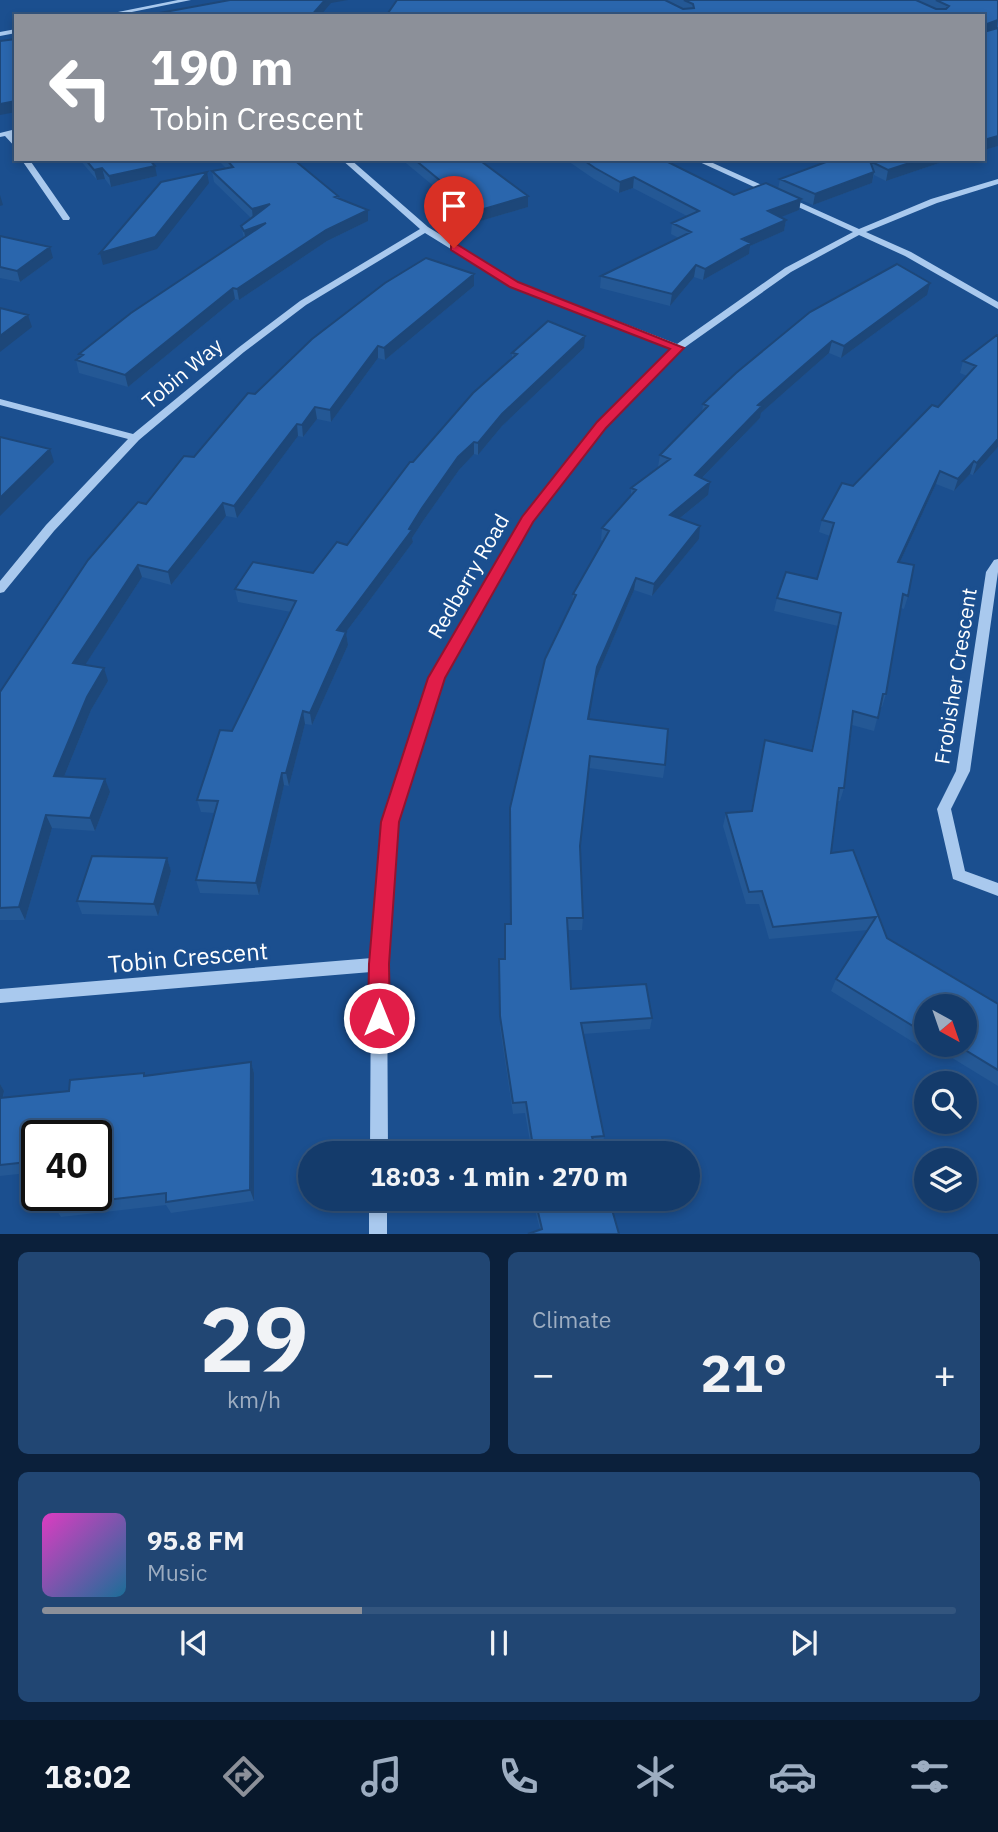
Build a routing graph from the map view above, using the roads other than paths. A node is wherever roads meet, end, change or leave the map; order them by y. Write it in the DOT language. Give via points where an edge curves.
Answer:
graph roads {
  1 [pos="188,0"];
  2 [pos="112,14"];
  3 [pos="26,161"];
  4 [pos="347,161"];
  5 [pos="701,161"];
  6 [pos="998,181"];
  7 [pos="66,218"];
  8 [pos="425,229"];
  9 [pos="859,232"];
  10 [pos="998,306"];
  11 [pos="678,348"];
  12 [pos="0,402"];
  13 [pos="135,438"];
  14 [pos="998,563"];
  15 [pos="0,589"];
  16 [pos="998,890"];
  17 [pos="379,964"];
  18 [pos="0,996"];
  19 [pos="379,1141"];
  20 [pos="378,1211"];
  21 [pos="378,1234"];
  1 -- 2 [label="street"];
  3 -- 7 [label="street"];
  4 -- 8 [label="street"];
  5 -- 9 [label="street"];
  6 -- 9 [label="street, Redberry Road"];
  8 -- 11 [label="street" via="514,284"];
  8 -- 13 [label="street, Tobin Way" via="303,303"];
  9 -- 10 [label="street" via="908,254"];
  9 -- 11 [label="street, Redberry Road" via="788,271"];
  11 -- 17 [label="street, Redberry Road" via="602,425 527,520 437,678 390,822"];
  12 -- 13 [label="street"];
  13 -- 15 [label="street, Tobin Way"];
  14 -- 16 [label="street, Frobisher Crescent" via="992,572 963,771 944,809 958,875"];
  17 -- 18 [label="street, Tobin Crescent"];
  17 -- 19 [label="street, Redberry Road"];
  20 -- 21 [label="street"];
}
